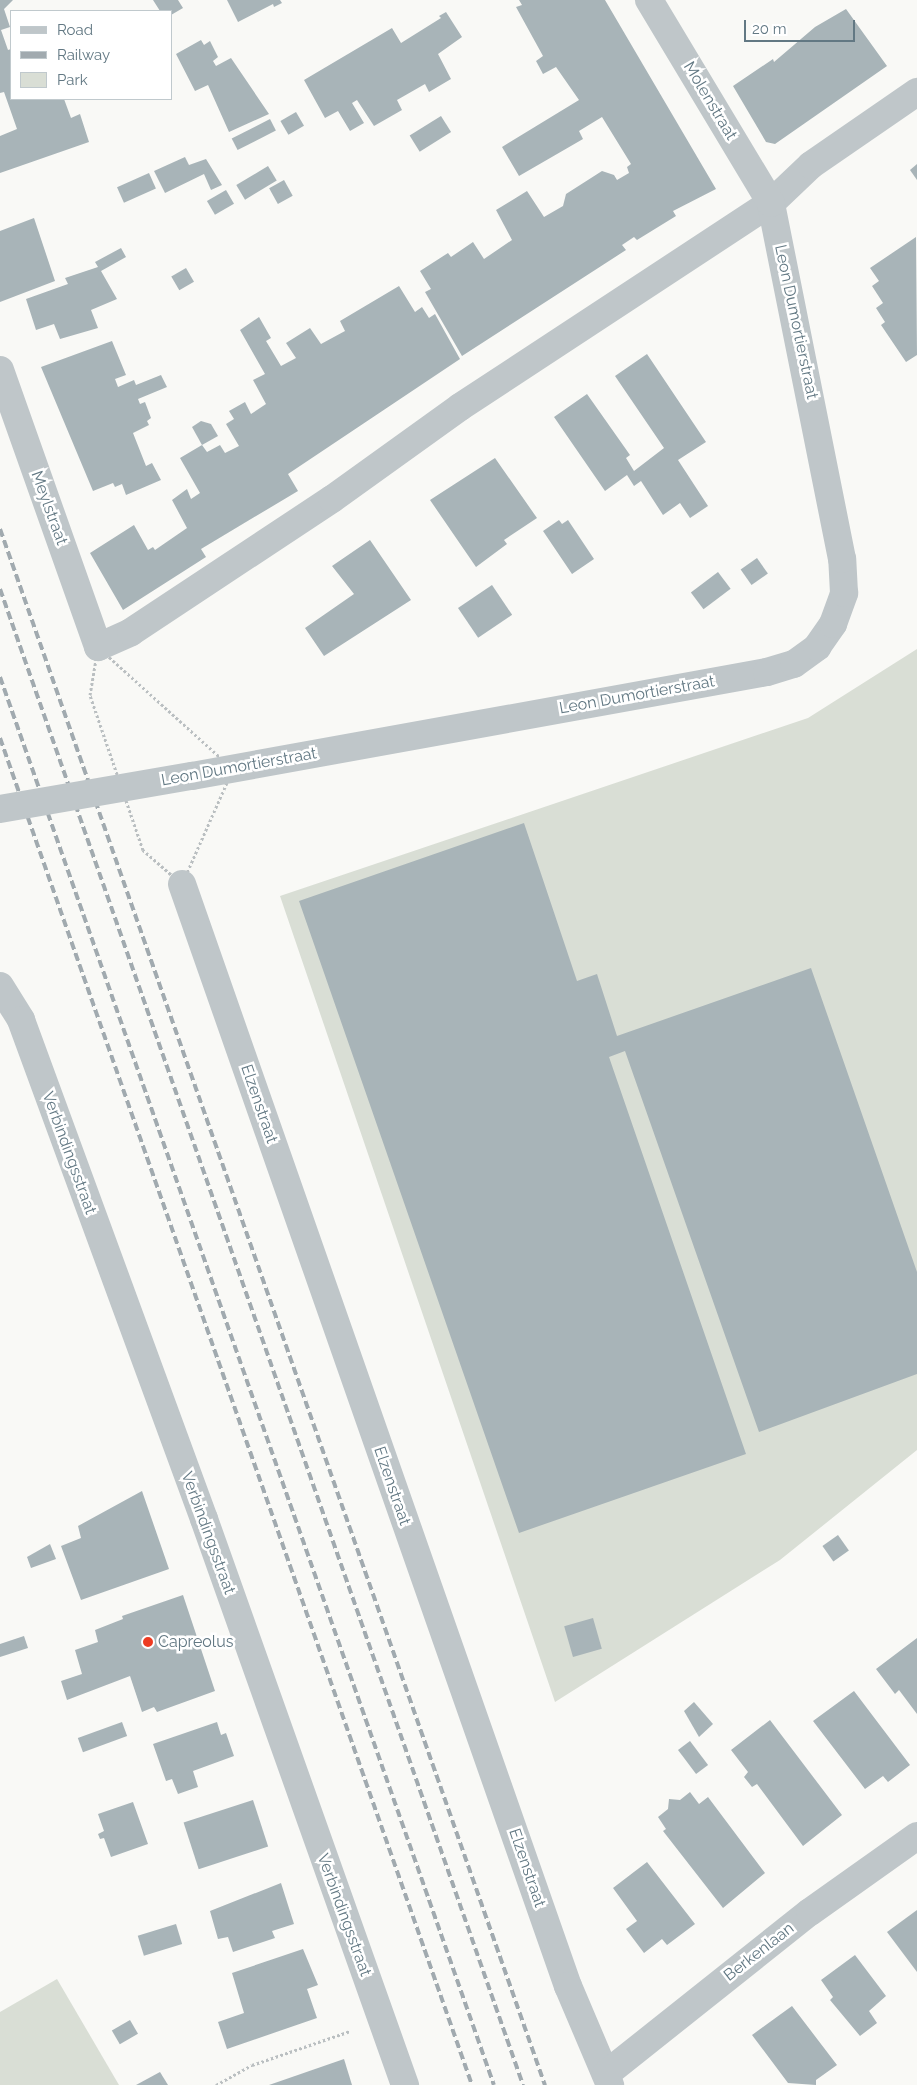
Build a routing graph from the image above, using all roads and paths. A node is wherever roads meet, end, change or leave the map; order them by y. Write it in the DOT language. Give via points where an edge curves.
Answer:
graph roads {
  1 [pos="650,0"];
  2 [pos="917,92"];
  3 [pos="771,202"];
  4 [pos="0,370"];
  5 [pos="98,647"];
  6 [pos="233,769"];
  7 [pos="0,808"];
  8 [pos="195,858"];
  9 [pos="182,884"];
  10 [pos="0,986"];
  11 [pos="917,1836"];
  12 [pos="382,2020"];
  13 [pos="608,2080"];
  14 [pos="216,2085"];
  15 [pos="405,2085"];
  1 -- 3 [label="street, Molenstraat"];
  2 -- 3 [label="street" via="811,165"];
  3 -- 5 [label="street" via="460,407 332,499 155,616"];
  3 -- 6 [label="street, Leon Dumortierstraat" via="842,559 844,594 833,624 817,647 794,664 767,672"];
  4 -- 5 [label="street, Meylstraat"];
  5 -- 6 [label="path"];
  6 -- 7 [label="street, Leon Dumortierstraat, bridge"];
  6 -- 8 [label="path"];
  9 -- 13 [label="street, Elzenstraat" via="568,1986"];
  10 -- 12 [label="street, Verbindingsstraat" via="21,1020"];
  11 -- 13 [label="street, Berkenlaan" via="810,1912"];
  12 -- 14 [label="path" via="252,2065"];
  12 -- 15 [label="street, Verbindingsstraat"];
}
